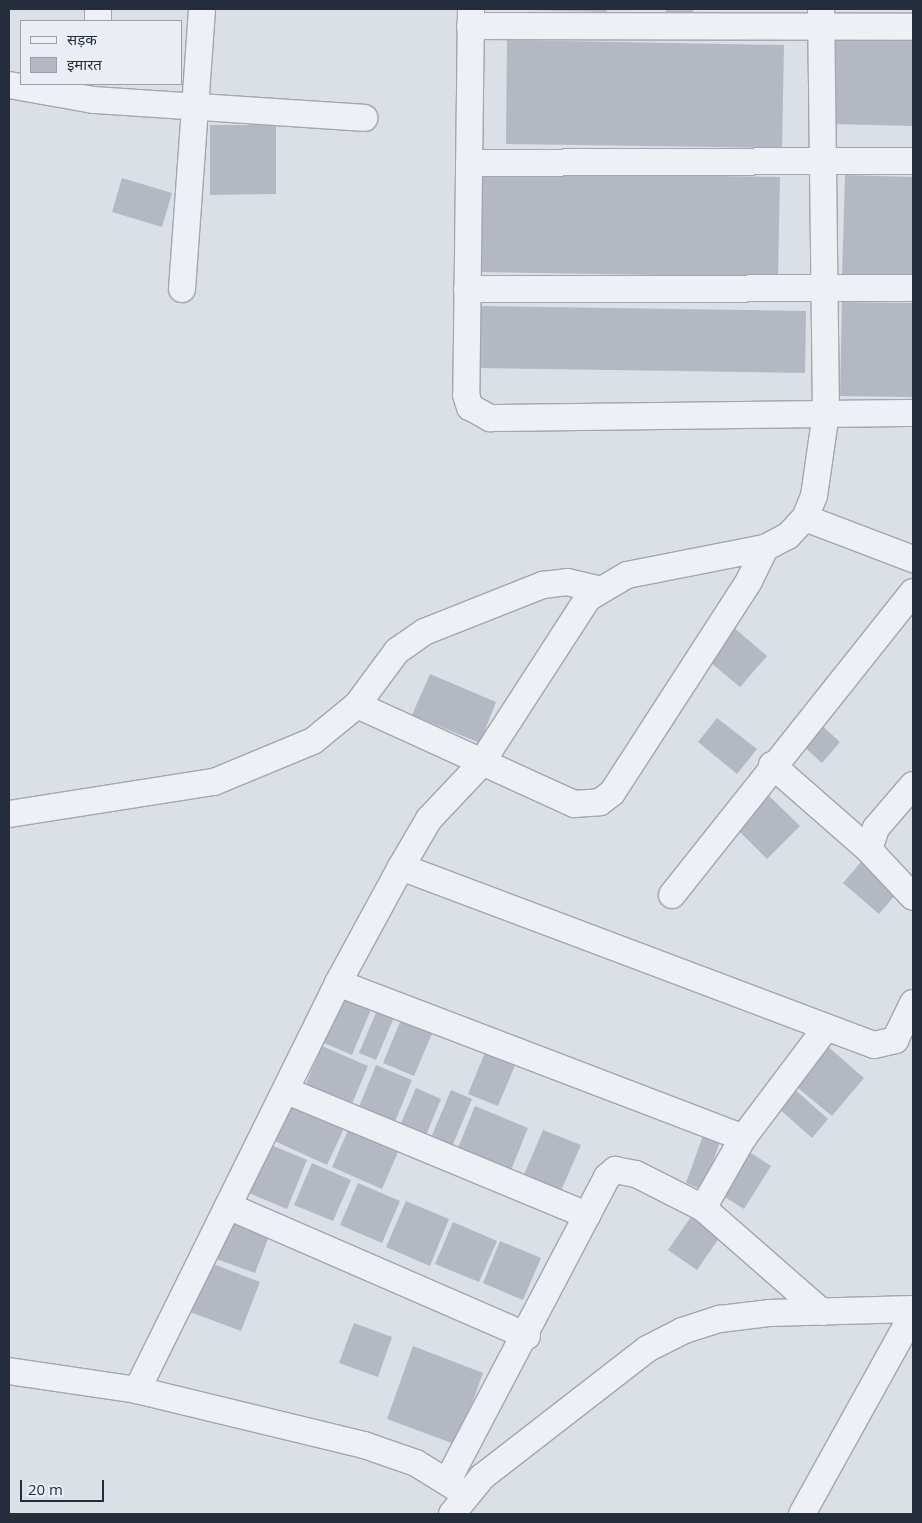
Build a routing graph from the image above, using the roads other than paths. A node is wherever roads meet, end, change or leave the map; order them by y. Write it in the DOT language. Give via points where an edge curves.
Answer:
graph roads {
  1 [pos="202,9"];
  2 [pos="470,18"];
  3 [pos="821,19"];
  4 [pos="913,27"];
  5 [pos="9,85"];
  6 [pos="95,92"];
  7 [pos="196,107"];
  8 [pos="364,118"];
  9 [pos="913,161"];
  10 [pos="469,163"];
  11 [pos="826,165"];
  12 [pos="825,286"];
  13 [pos="913,288"];
  14 [pos="182,289"];
  15 [pos="467,289"];
  16 [pos="826,413"];
  17 [pos="913,413"];
  18 [pos="804,518"];
  19 [pos="765,548"];
  20 [pos="913,559"];
  21 [pos="598,589"];
  22 [pos="913,592"];
  23 [pos="357,705"];
  24 [pos="480,765"];
  25 [pos="772,765"];
  26 [pos="913,785"];
  27 [pos="9,814"];
  28 [pos="869,850"];
  29 [pos="401,867"];
  30 [pos="672,895"];
  31 [pos="913,897"];
  32 [pos="338,983"];
  33 [pos="913,1003"];
  34 [pos="825,1029"];
  35 [pos="287,1091"];
  36 [pos="743,1138"];
  37 [pos="228,1206"];
  38 [pos="703,1208"];
  39 [pos="587,1215"];
  40 [pos="913,1309"];
  41 [pos="822,1312"];
  42 [pos="913,1314"];
  43 [pos="527,1336"];
  44 [pos="9,1372"];
  45 [pos="137,1390"];
  46 [pos="455,1496"];
  47 [pos="802,1514"];
  1 -- 7 [label="street"];
  2 -- 3 [label="street"];
  2 -- 10 [label="street"];
  3 -- 4 [label="street"];
  3 -- 11 [label="street"];
  5 -- 6 [label="street"];
  6 -- 7 [label="street"];
  7 -- 8 [label="street"];
  7 -- 14 [label="street"];
  9 -- 11 [label="street"];
  10 -- 11 [label="street"];
  10 -- 15 [label="street"];
  11 -- 12 [label="street"];
  12 -- 13 [label="street"];
  12 -- 15 [label="street"];
  12 -- 16 [label="street"];
  15 -- 16 [label="street" via="466,395 470,407 481,415"];
  16 -- 17 [label="street"];
  16 -- 18 [label="street" via="814,496"];
  18 -- 19 [label="street" via="788,536"];
  18 -- 20 [label="street"];
  19 -- 21 [label="street" via="628,575"];
  19 -- 24 [label="street" via="749,581 612,793 600,802 574,804"];
  21 -- 23 [label="street" via="567,582 543,585 424,632 398,651"];
  21 -- 24 [label="street"];
  22 -- 25 [label="street"];
  23 -- 24 [label="street"];
  23 -- 27 [label="street" via="313,741 214,782"];
  24 -- 29 [label="street" via="429,819"];
  25 -- 28 [label="street"];
  25 -- 30 [label="street"];
  26 -- 28 [label="street" via="876,828"];
  28 -- 31 [label="street"];
  29 -- 32 [label="street"];
  29 -- 34 [label="street"];
  32 -- 35 [label="street"];
  32 -- 36 [label="street"];
  33 -- 34 [label="street" via="905,1024 887,1044 874,1046"];
  34 -- 36 [label="street"];
  35 -- 37 [label="street"];
  35 -- 39 [label="street"];
  36 -- 38 [label="street"];
  37 -- 43 [label="street"];
  37 -- 45 [label="street"];
  38 -- 39 [label="street" via="636,1174 615,1170"];
  38 -- 41 [label="street"];
  39 -- 43 [label="street"];
  40 -- 41 [label="street"];
  41 -- 46 [label="street" via="720,1319 647,1349"];
  42 -- 47 [label="street"];
  43 -- 46 [label="street"];
  44 -- 45 [label="street" via="46,1374"];
  45 -- 46 [label="street" via="364,1445"];
}
